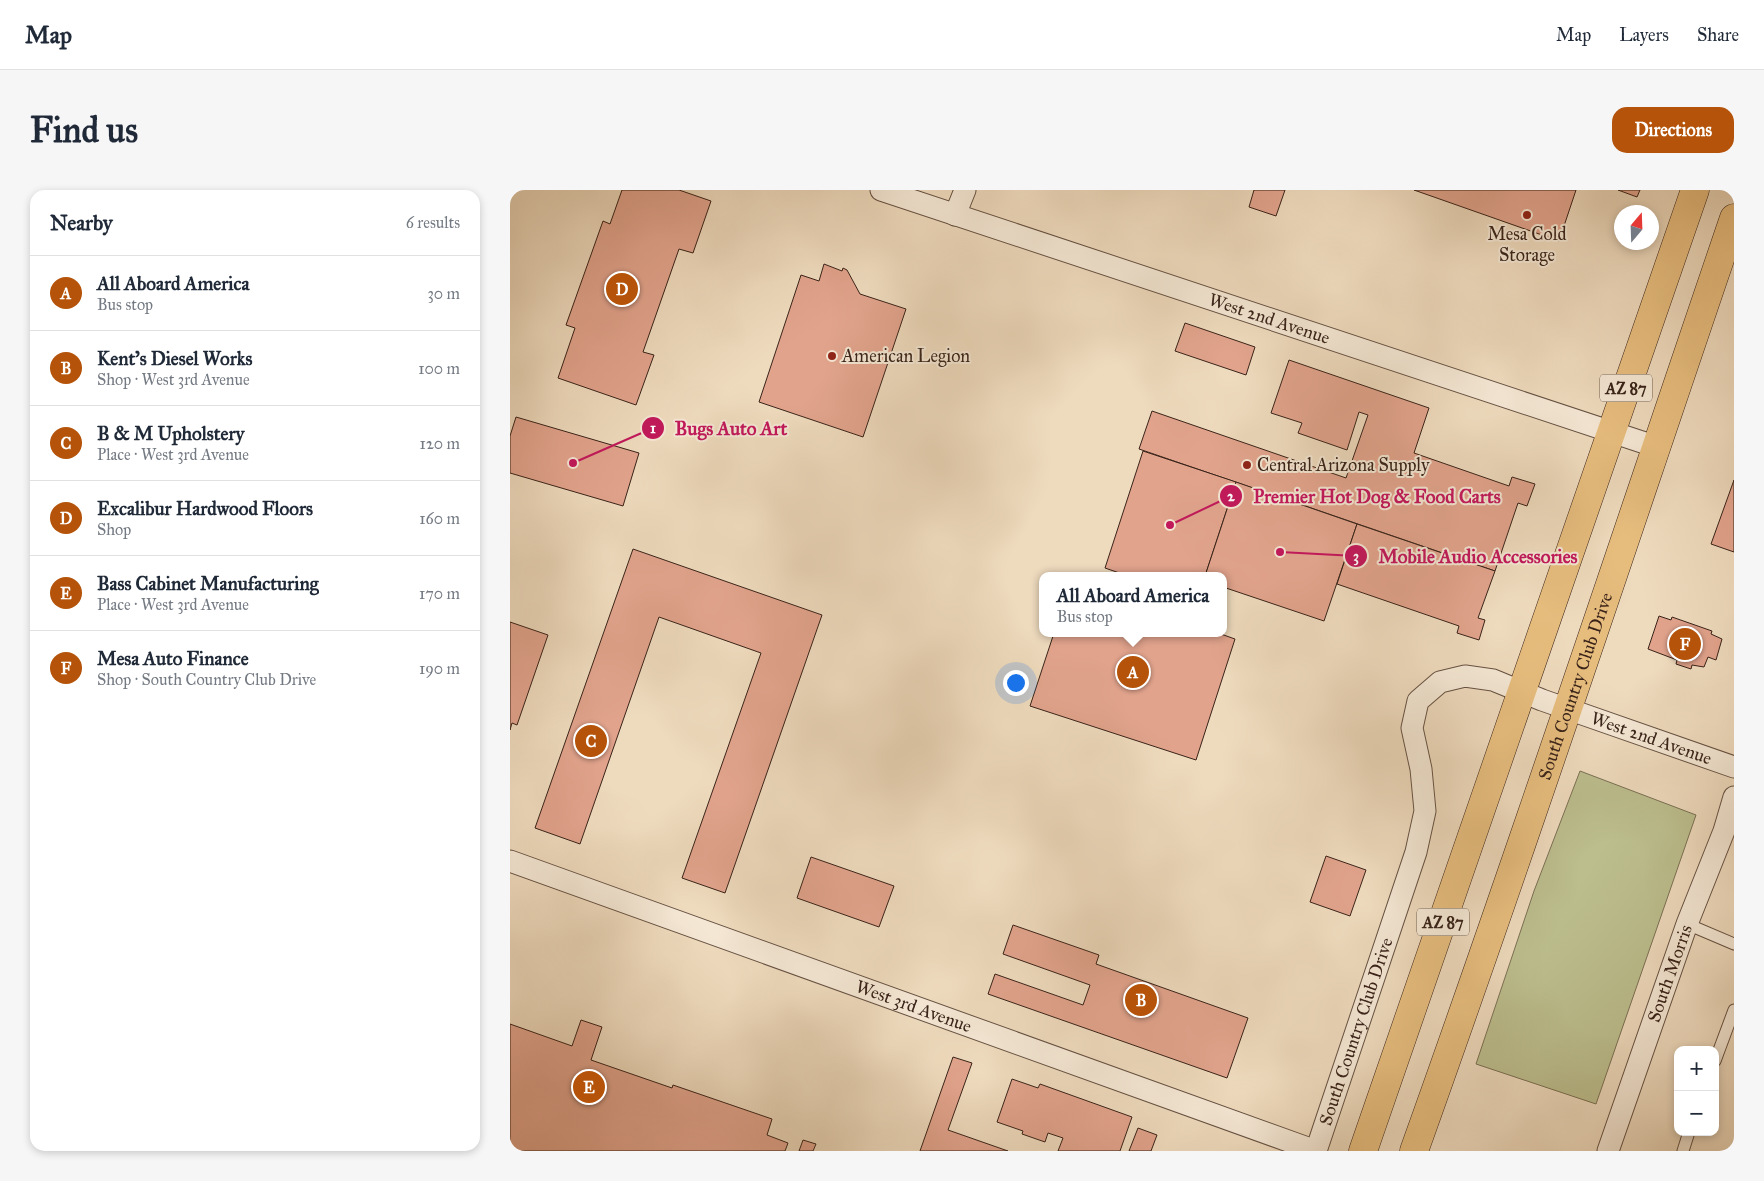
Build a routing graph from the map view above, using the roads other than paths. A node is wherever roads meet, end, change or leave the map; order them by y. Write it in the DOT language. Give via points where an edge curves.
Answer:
graph roads {
  1 [pos="881,190"];
  2 [pos="964,190"];
  3 [pos="1695,190"];
  4 [pos="956,214"];
  5 [pos="1734,218"];
  6 [pos="1611,432"];
  7 [pos="1657,447"];
  8 [pos="1532,696"];
  9 [pos="1568,709"];
  10 [pos="1734,767"];
  11 [pos="1734,797"];
  12 [pos="510,861"];
  13 [pos="1687,924"];
  14 [pos="1734,944"];
  15 [pos="1734,1010"];
  16 [pos="1719,1050"];
  17 [pos="1688,1136"];
  18 [pos="1316,1151"];
  19 [pos="1363,1151"];
  20 [pos="1414,1151"];
  21 [pos="1608,1151"];
  22 [pos="1683,1151"];
  1 -- 4 [label="street, West 2nd Avenue"];
  2 -- 4 [label="street"];
  3 -- 6 [label="main road, AZ 87"];
  4 -- 6 [label="street, West 2nd Avenue"];
  5 -- 7 [label="main road, South Country Club Drive / AZ 87"];
  6 -- 7 [label="street, West 2nd Avenue"];
  6 -- 8 [label="main road, AZ 87"];
  7 -- 9 [label="main road, South Country Club Drive / AZ 87"];
  8 -- 9 [label="street, West 2nd Avenue"];
  8 -- 18 [label="street, South Country Club Drive" via="1493,680 1465,676 1440,682 1418,701 1412,728 1422,769 1425,811 1416,852"];
  8 -- 19 [label="main road, AZ 87"];
  9 -- 10 [label="street, West 2nd Avenue"];
  9 -- 20 [label="main road, South Country Club Drive / AZ 87"];
  11 -- 13 [label="street, South Morris"];
  12 -- 18 [label="street, West 3rd Avenue"];
  13 -- 14 [label="lane"];
  13 -- 21 [label="street, South Morris"];
  15 -- 16 [label="lane"];
  17 -- 22 [label="lane"];
}
